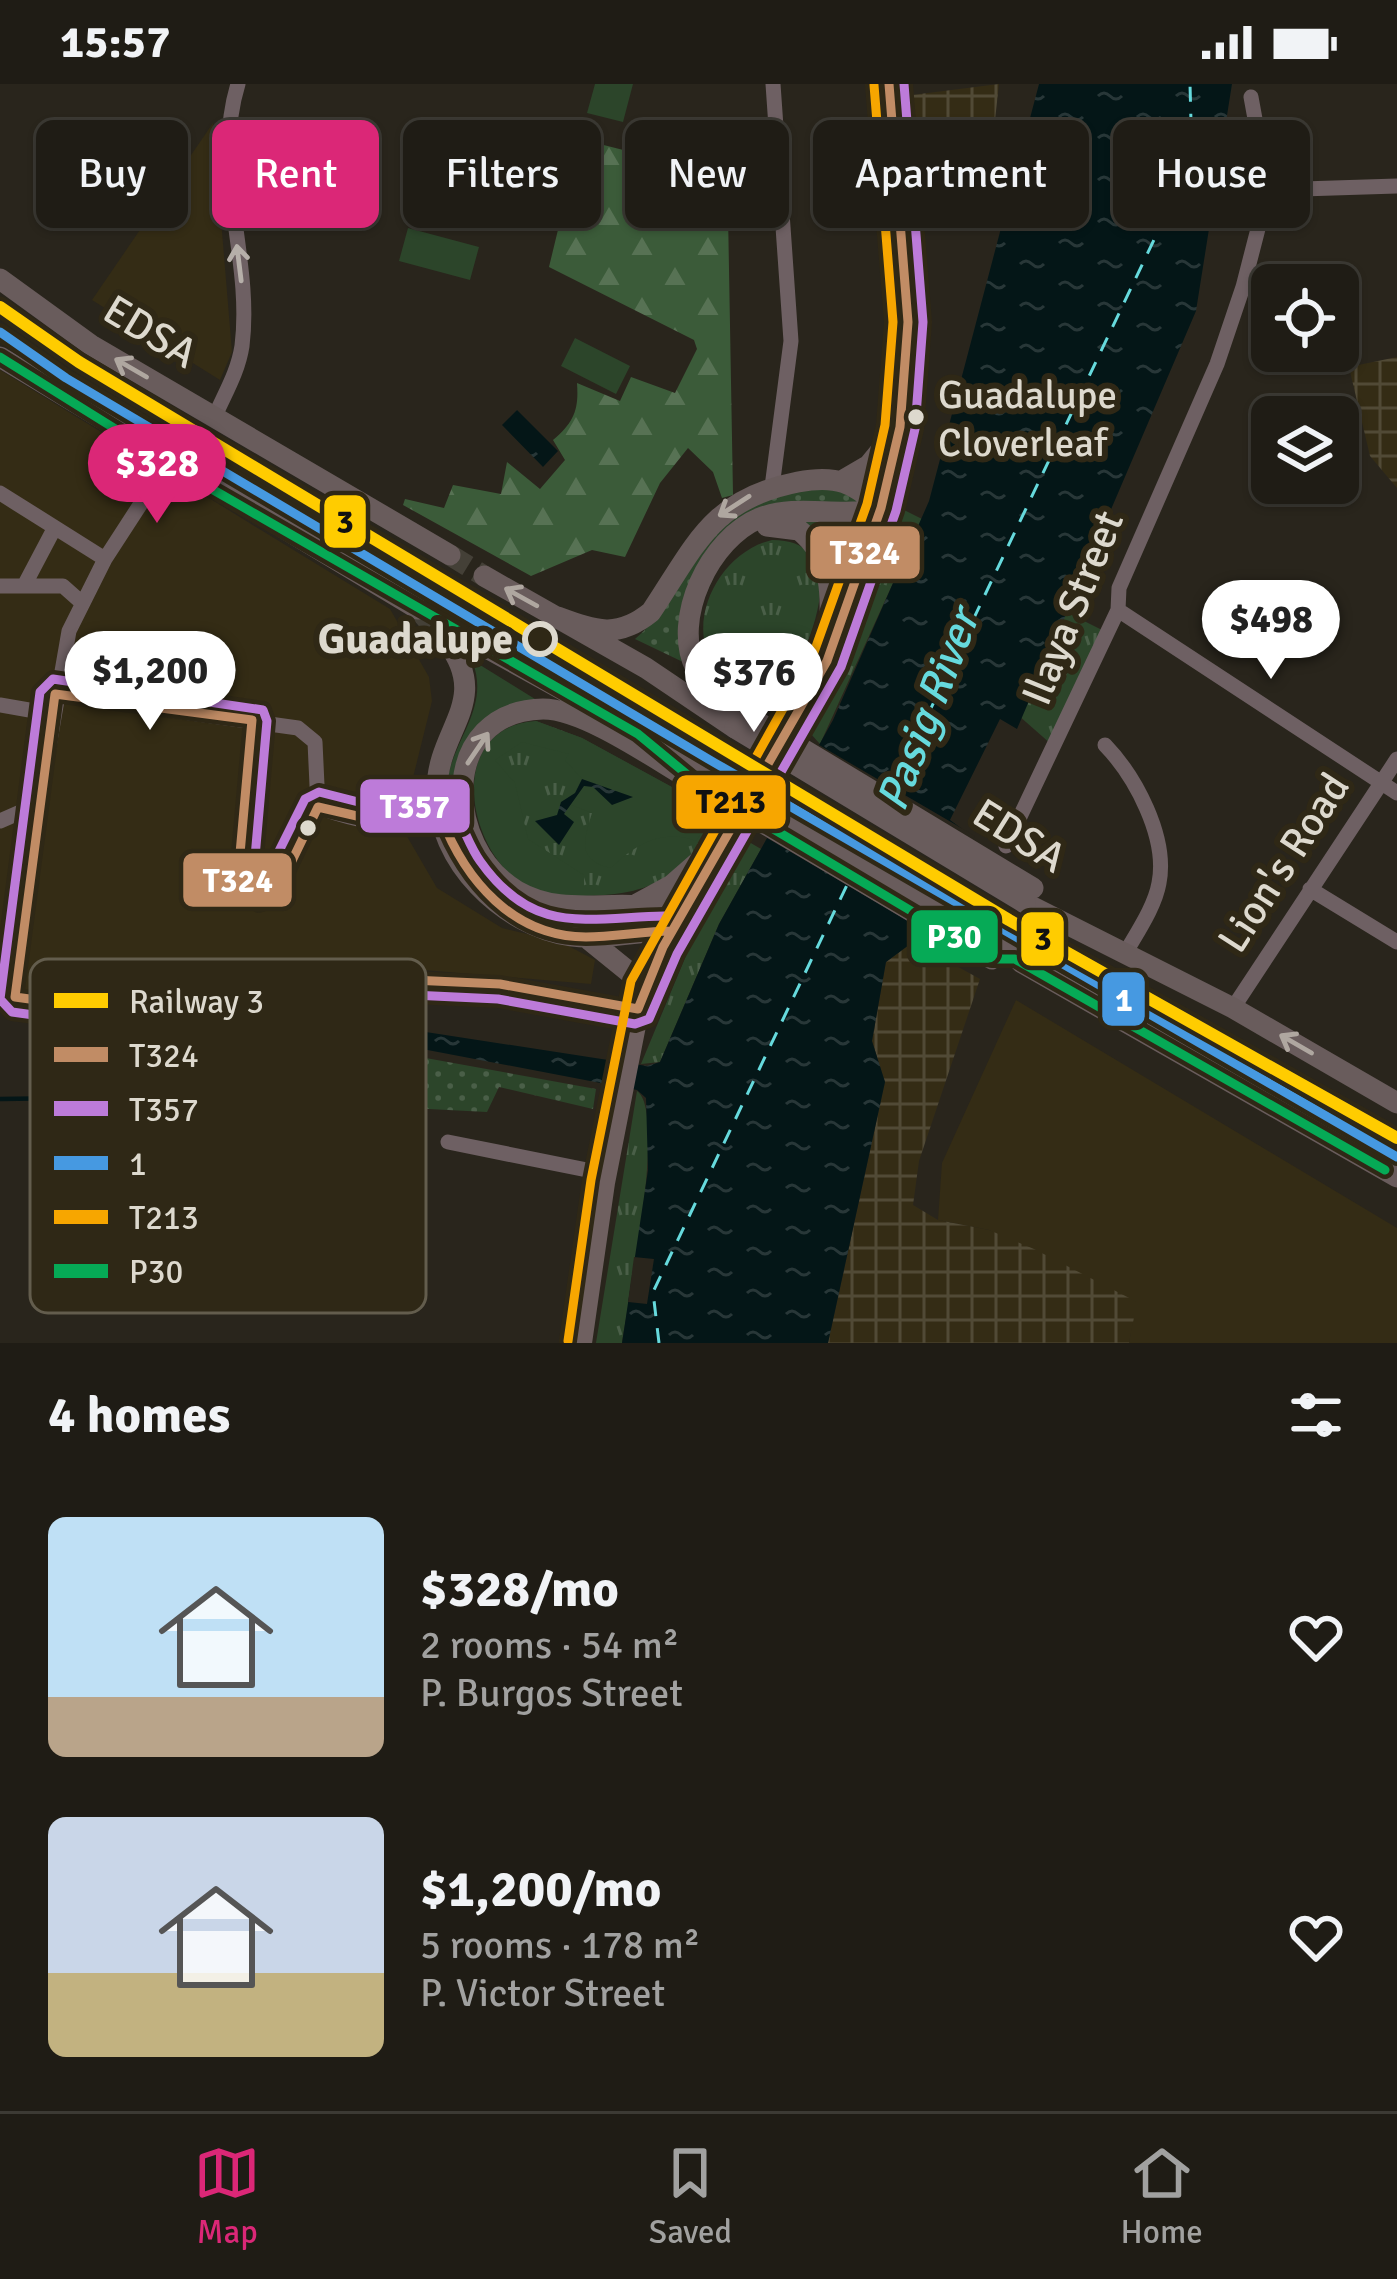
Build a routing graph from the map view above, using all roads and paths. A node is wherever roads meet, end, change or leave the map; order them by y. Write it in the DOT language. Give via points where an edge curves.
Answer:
graph roads {
  1 [pos="238,84"];
  2 [pos="773,84"];
  3 [pos="889,84"];
  4 [pos="1251,98"];
  5 [pos="1255,120"];
  6 [pos="1397,185"];
  7 [pos="1310,188"];
  8 [pos="1257,228"];
  9 [pos="0,279"];
  10 [pos="0,357"];
  11 [pos="215,416"];
  12 [pos="900,428"];
  13 [pos="845,479"];
  14 [pos="772,487"];
  15 [pos="210,488"];
  16 [pos="0,493"];
  17 [pos="881,508"];
  18 [pos="54,529"];
  19 [pos="737,532"];
  20 [pos="449,555"];
  21 [pos="104,559"];
  22 [pos="484,576"];
  23 [pos="26,584"];
  24 [pos="0,586"];
  25 [pos="81,602"];
  26 [pos="418,609"];
  27 [pos="1118,610"];
  28 [pos="558,617"];
  29 [pos="827,661"];
  30 [pos="55,694"];
  31 [pos="0,705"];
  32 [pos="52,714"];
  33 [pos="742,719"];
  34 [pos="1105,745"];
  35 [pos="1397,759"];
  36 [pos="703,780"];
  37 [pos="1380,782"];
  38 [pos="1397,793"];
  39 [pos="38,803"];
  40 [pos="441,817"];
  41 [pos="0,821"];
  42 [pos="728,836"];
  43 [pos="1006,846"];
  44 [pos="1310,889"];
  45 [pos="631,906"];
  46 [pos="672,931"];
  47 [pos="587,938"];
  48 [pos="1397,942"];
  49 [pos="1126,952"];
  50 [pos="426,981"];
  51 [pos="645,985"];
  52 [pos="8,997"];
  53 [pos="1233,1008"];
  54 [pos="638,1009"];
  55 [pos="1397,1103"];
  56 [pos="448,1142"];
  57 [pos="607,1174"];
  58 [pos="1397,1177"];
  59 [pos="583,1343"];
  11 -- 1 [label="street, one-way" via="242,350 227,155"];
  2 -- 14 [label="street" via="791,340"];
  3 -- 12 [label="main road" via="908,322"];
  4 -- 5 [label="street"];
  6 -- 7 [label="street"];
  8 -- 27 [label="street, Ilaya Street" via="1217,364 1119,588"];
  11 -- 9 [label="highway, EDSA, one-way" via="91,345"];
  10 -- 15 [label="highway"];
  11 -- 20 [label="highway, EDSA"];
  12 -- 13 [label="highway" via="869,465"];
  12 -- 17 [label="main road"];
  13 -- 14 [label="highway"];
  13 -- 17 [label="highway"];
  14 -- 28 [label="highway, one-way" via="704,529 638,622 610,633"];
  15 -- 21 [label="street" via="178,478 151,488"];
  15 -- 26 [label="highway"];
  16 -- 18 [label="street"];
  17 -- 19 [label="highway" via="785,512"];
  17 -- 29 [label="main road"];
  18 -- 21 [label="street"];
  18 -- 23 [label="street"];
  19 -- 29 [label="highway" via="792,527 818,551 830,586"];
  19 -- 33 [label="highway" via="703,578 689,641 702,680"];
  21 -- 25 [label="street"];
  28 -- 22 [label="highway, EDSA, one-way"];
  23 -- 24 [label="street"];
  23 -- 25 [label="street" via="63,586"];
  25 -- 30 [label="street"];
  27 -- 37 [label="street"];
  27 -- 43 [label="street, Ilaya Street"];
  28 -- 33 [label="highway, EDSA"];
  29 -- 42 [label="main road"];
  30 -- 32 [label="street"];
  30 -- 40 [label="street" via="298,728 315,742 318,807 401,825"];
  31 -- 32 [label="street"];
  32 -- 39 [label="street"];
  33 -- 49 [label="highway, EDSA, bridge"];
  34 -- 49 [label="street" via="1135,784 1161,867"];
  35 -- 37 [label="street, Lion's Road"];
  36 -- 40 [label="highway" via="638,734 450,636 467,687 439,770"];
  45 -- 36 [label="highway, one-way" via="542,902 495,873 461,808 473,749 517,716 569,712"];
  36 -- 58 [label="highway, bridge"];
  37 -- 38 [label="street"];
  37 -- 44 [label="street, Lion's Road"];
  39 -- 41 [label="street"];
  39 -- 52 [label="street"];
  40 -- 47 [label="highway" via="461,863 494,902 538,927"];
  42 -- 45 [label="highway" via="672,885"];
  42 -- 46 [label="main road"];
  44 -- 48 [label="street"];
  44 -- 53 [label="street, Lion's Road"];
  45 -- 46 [label="highway" via="660,909"];
  46 -- 47 [label="highway"];
  46 -- 51 [label="main road"];
  47 -- 51 [label="highway"];
  49 -- 53 [label="highway, EDSA"];
  50 -- 54 [label="street" via="500,984"];
  51 -- 54 [label="main road"];
  55 -- 53 [label="highway, EDSA, one-way"];
  54 -- 57 [label="main road"];
  56 -- 57 [label="street"];
  57 -- 59 [label="main road"];
}
